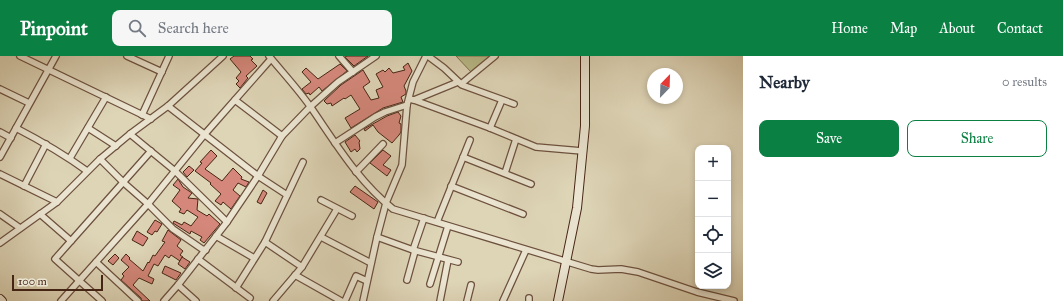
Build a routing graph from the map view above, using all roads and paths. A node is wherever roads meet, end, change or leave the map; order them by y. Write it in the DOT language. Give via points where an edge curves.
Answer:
graph roads {
  1 [pos="20,56"];
  2 [pos="56,56"];
  3 [pos="127,56"];
  4 [pos="169,56"];
  5 [pos="224,56"];
  6 [pos="339,56"];
  7 [pos="376,56"];
  8 [pos="427,56"];
  9 [pos="495,56"];
  10 [pos="585,56"];
  11 [pos="270,58"];
  12 [pos="48,70"];
  13 [pos="162,72"];
  14 [pos="353,72"];
  15 [pos="459,83"];
  16 [pos="0,89"];
  17 [pos="106,97"];
  18 [pos="235,100"];
  19 [pos="502,100"];
  20 [pos="410,101"];
  21 [pos="29,104"];
  22 [pos="514,104"];
  23 [pos="168,106"];
  24 [pos="310,107"];
  25 [pos="142,115"];
  26 [pos="151,119"];
  27 [pos="16,128"];
  28 [pos="88,128"];
  29 [pos="490,128"];
  30 [pos="0,132"];
  31 [pos="130,134"];
  32 [pos="204,135"];
  33 [pos="282,136"];
  34 [pos="11,138"];
  35 [pos="516,139"];
  36 [pos="470,140"];
  37 [pos="335,143"];
  38 [pos="46,144"];
  39 [pos="384,144"];
  40 [pos="116,146"];
  41 [pos="151,151"];
  42 [pos="582,151"];
  43 [pos="0,157"];
  44 [pos="463,157"];
  45 [pos="70,158"];
  46 [pos="100,159"];
  47 [pos="303,162"];
  48 [pos="87,171"];
  49 [pos="175,171"];
  50 [pos="356,172"];
  51 [pos="505,173"];
  52 [pos="0,174"];
  53 [pos="258,176"];
  54 [pos="124,183"];
  55 [pos="531,184"];
  56 [pos="24,186"];
  57 [pos="451,186"];
  58 [pos="287,195"];
  59 [pos="321,200"];
  60 [pos="56,202"];
  61 [pos="386,203"];
  62 [pos="148,204"];
  63 [pos="337,209"];
  64 [pos="0,214"];
  65 [pos="40,214"];
  66 [pos="523,214"];
  67 [pos="352,216"];
  68 [pos="424,218"];
  69 [pos="227,222"];
  70 [pos="437,222"];
  71 [pos="448,226"];
  72 [pos="20,228"];
  73 [pos="216,236"];
  74 [pos="321,237"];
  75 [pos="377,237"];
  76 [pos="71,241"];
  77 [pos="0,242"];
  78 [pos="265,242"];
  79 [pos="206,250"];
  80 [pos="526,250"];
  81 [pos="414,251"];
  82 [pos="438,257"];
  83 [pos="254,258"];
  84 [pos="198,259"];
  85 [pos="448,260"];
  86 [pos="96,262"];
  87 [pos="458,262"];
  88 [pos="371,263"];
  89 [pos="567,263"];
  90 [pos="302,267"];
  91 [pos="295,275"];
  92 [pos="79,280"];
  93 [pos="407,280"];
  94 [pos="367,281"];
  95 [pos="430,284"];
  96 [pos="178,285"];
  97 [pos="471,285"];
  98 [pos="236,288"];
  99 [pos="250,298"];
  100 [pos="60,301"];
  101 [pos="102,301"];
  102 [pos="138,301"];
  103 [pos="164,301"];
  104 [pos="196,301"];
  105 [pos="273,301"];
  106 [pos="341,301"];
  107 [pos="345,301"];
  108 [pos="363,301"];
  109 [pos="440,301"];
  110 [pos="467,301"];
  111 [pos="503,301"];
  112 [pos="558,301"];
  113 [pos="734,301"];
  1 -- 12 [label="street"];
  2 -- 12 [label="street"];
  3 -- 13 [label="street"];
  4 -- 13 [label="street"];
  5 -- 23 [label="street"];
  6 -- 14 [label="street"];
  7 -- 14 [label="street"];
  8 -- 15 [label="street"];
  8 -- 20 [label="street" via="413,82"];
  9 -- 15 [label="street"];
  10 -- 42 [label="street" via="585,126"];
  11 -- 18 [label="street"];
  11 -- 24 [label="street"];
  12 -- 17 [label="street"];
  12 -- 21 [label="street"];
  13 -- 25 [label="street"];
  14 -- 24 [label="street"];
  15 -- 19 [label="street"];
  15 -- 20 [label="street"];
  16 -- 21 [label="street"];
  17 -- 25 [label="street"];
  17 -- 28 [label="street"];
  18 -- 32 [label="street"];
  18 -- 33 [label="street"];
  19 -- 22 [label="street"];
  19 -- 29 [label="street"];
  20 -- 29 [label="street"];
  20 -- 37 [label="street" via="375,117"];
  20 -- 61 [label="street" via="402,165"];
  21 -- 27 [label="street"];
  23 -- 26 [label="street"];
  23 -- 32 [label="street"];
  24 -- 33 [label="street"];
  24 -- 37 [label="street"];
  25 -- 26 [label="street"];
  26 -- 31 [label="street"];
  27 -- 34 [label="street"];
  27 -- 38 [label="street"];
  28 -- 40 [label="street"];
  28 -- 45 [label="street"];
  29 -- 35 [label="street"];
  30 -- 34 [label="street"];
  31 -- 40 [label="street"];
  31 -- 41 [label="street"];
  32 -- 49 [label="street"];
  32 -- 53 [label="street"];
  33 -- 53 [label="street"];
  34 -- 43 [label="street"];
  35 -- 42 [label="street" via="536,147"];
  35 -- 51 [label="street"];
  36 -- 44 [label="street"];
  37 -- 50 [label="street"];
  38 -- 45 [label="street"];
  38 -- 56 [label="street"];
  39 -- 50 [label="street"];
  40 -- 46 [label="street"];
  41 -- 49 [label="street"];
  41 -- 54 [label="street"];
  42 -- 89 [label="street" via="577,208"];
  44 -- 51 [label="street"];
  44 -- 57 [label="street"];
  45 -- 48 [label="street"];
  46 -- 48 [label="street"];
  46 -- 54 [label="street"];
  47 -- 58 [label="street"];
  48 -- 60 [label="street"];
  49 -- 62 [label="street"];
  49 -- 69 [label="street"];
  50 -- 61 [label="street"];
  51 -- 55 [label="street"];
  52 -- 56 [label="street"];
  53 -- 58 [label="street"];
  53 -- 69 [label="street"];
  54 -- 62 [label="street"];
  54 -- 76 [label="street"];
  56 -- 60 [label="street"];
  57 -- 66 [label="street"];
  57 -- 70 [label="street"];
  58 -- 78 [label="street"];
  59 -- 63 [label="street"];
  60 -- 65 [label="street"];
  61 -- 68 [label="street" via="393,209"];
  61 -- 75 [label="street"];
  62 -- 79 [label="street" via="173,229"];
  62 -- 86 [label="street"];
  63 -- 67 [label="street"];
  63 -- 74 [label="street"];
  64 -- 72 [label="street"];
  65 -- 72 [label="street"];
  65 -- 76 [label="street"];
  68 -- 70 [label="street"];
  68 -- 81 [label="street"];
  69 -- 73 [label="street"];
  70 -- 71 [label="street"];
  71 -- 80 [label="street"];
  71 -- 82 [label="street"];
  72 -- 77 [label="street"];
  73 -- 79 [label="street"];
  73 -- 83 [label="street"];
  74 -- 88 [label="street"];
  74 -- 90 [label="street"];
  75 -- 81 [label="street"];
  75 -- 88 [label="street"];
  76 -- 92 [label="street" via="56,259"];
  78 -- 83 [label="street"];
  78 -- 90 [label="street"];
  79 -- 84 [label="street"];
  80 -- 89 [label="street"];
  80 -- 111 [label="street"];
  81 -- 82 [label="street"];
  81 -- 93 [label="street"];
  82 -- 85 [label="street"];
  82 -- 95 [label="street"];
  83 -- 98 [label="street"];
  84 -- 96 [label="street"];
  84 -- 98 [label="street"];
  85 -- 87 [label="street"];
  85 -- 109 [label="street"];
  86 -- 92 [label="street"];
  86 -- 102 [label="street"];
  88 -- 94 [label="street"];
  89 -- 112 [label="street"];
  89 -- 113 [label="street" via="598,270 621,269 638,272 697,292"];
  90 -- 91 [label="street"];
  91 -- 105 [label="street"];
  91 -- 106 [label="street"];
  92 -- 100 [label="street"];
  92 -- 101 [label="street"];
  94 -- 107 [label="street" via="356,276"];
  94 -- 108 [label="street"];
  96 -- 103 [label="street"];
  96 -- 104 [label="street"];
  97 -- 110 [label="street"];
  98 -- 99 [label="street"];
}
